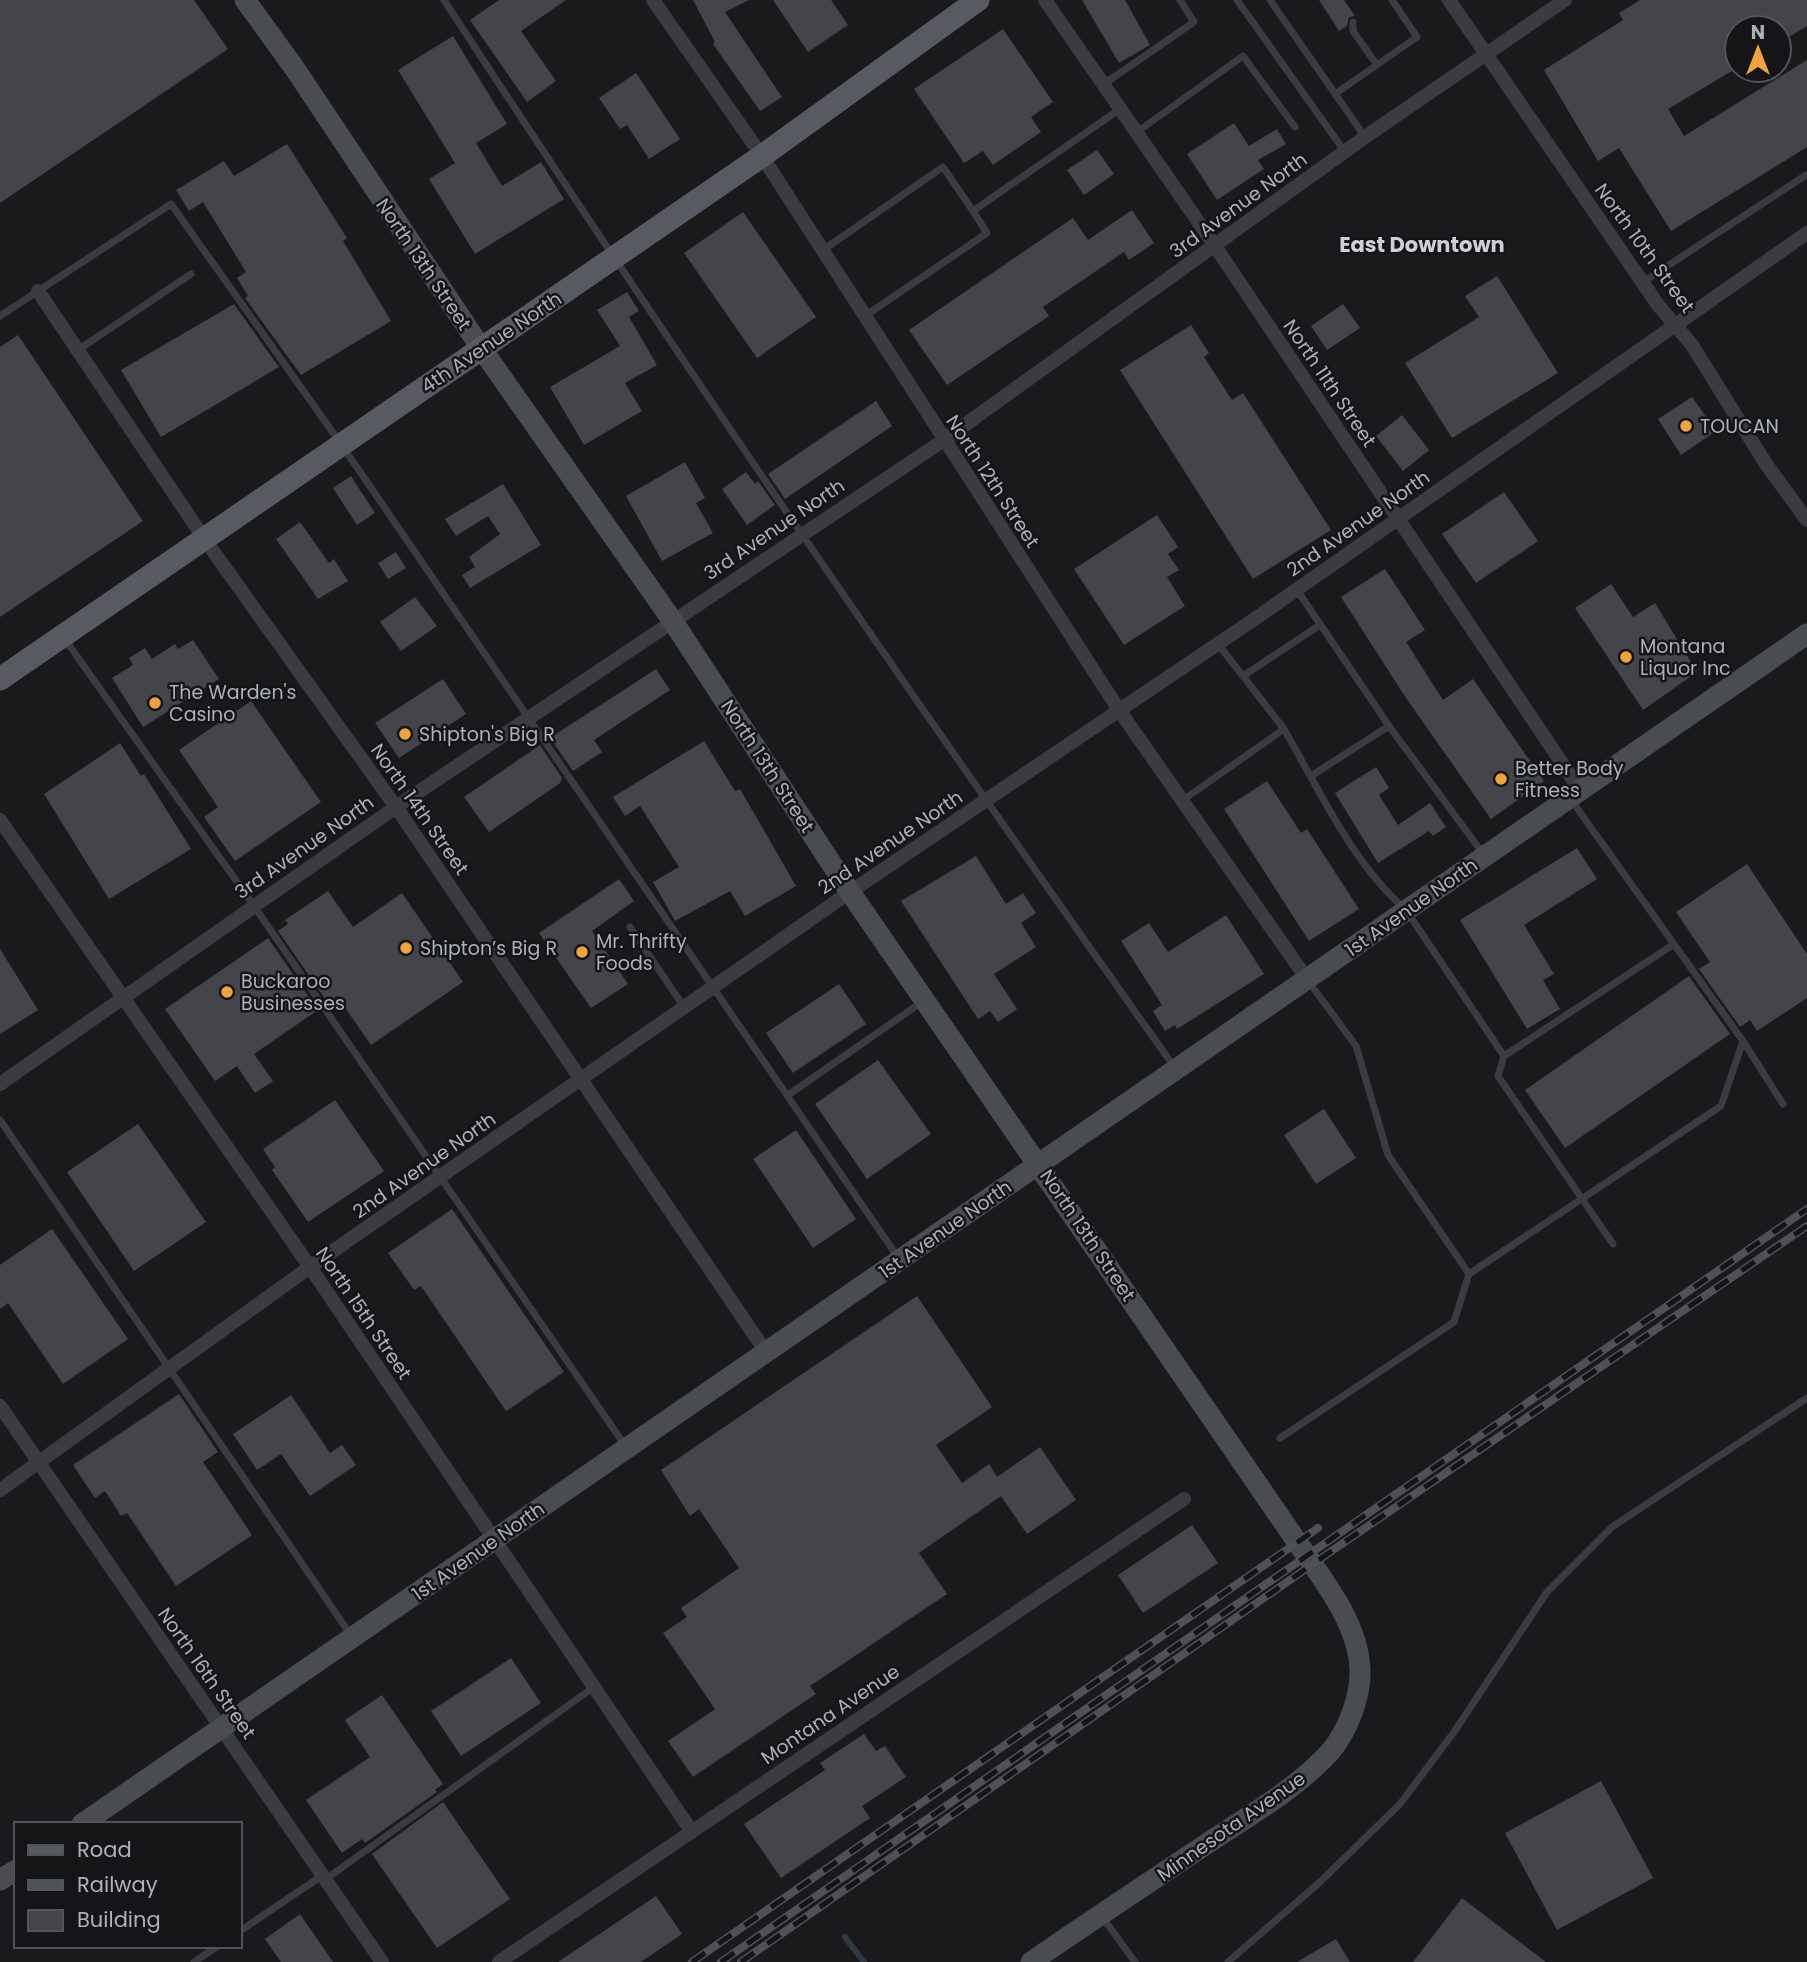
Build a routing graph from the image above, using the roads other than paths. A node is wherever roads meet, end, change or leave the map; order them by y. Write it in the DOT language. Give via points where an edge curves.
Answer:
graph roads {
  1 [pos="245,0"];
  2 [pos="444,0"];
  3 [pos="653,0"];
  4 [pos="978,0"];
  5 [pos="1045,0"];
  6 [pos="1180,0"];
  7 [pos="1237,0"];
  8 [pos="1270,0"];
  9 [pos="1392,0"];
  10 [pos="1449,0"];
  11 [pos="1565,0"];
  12 [pos="1353,22"];
  13 [pos="1342,29"];
  14 [pos="1353,31"];
  15 [pos="1486,52"];
  16 [pos="1377,65"];
  17 [pos="1103,84"];
  18 [pos="1335,94"];
  19 [pos="1120,109"];
  20 [pos="1295,127"];
  21 [pos="1137,133"];
  22 [pos="1365,137"];
  23 [pos="1345,152"];
  24 [pos="762,156"];
  25 [pos="1806,175"];
  26 [pos="973,211"];
  27 [pos="1807,233"];
  28 [pos="1215,246"];
  29 [pos="822,250"];
  30 [pos="612,259"];
  31 [pos="191,275"];
  32 [pos="1643,282"];
  33 [pos="38,291"];
  34 [pos="0,316"];
  35 [pos="864,316"];
  36 [pos="1676,325"];
  37 [pos="481,348"];
  38 [pos="77,350"];
  39 [pos="944,440"];
  40 [pos="341,444"];
  41 [pos="1398,518"];
  42 [pos="1807,520"];
  43 [pos="804,533"];
  44 [pos="202,537"];
  45 [pos="1297,590"];
  46 [pos="672,620"];
  47 [pos="1320,625"];
  48 [pos="1807,634"];
  49 [pos="62,636"];
  50 [pos="1218,644"];
  51 [pos="1243,676"];
  52 [pos="0,679"];
  53 [pos="1119,710"];
  54 [pos="527,718"];
  55 [pos="1389,726"];
  56 [pos="1284,729"];
  57 [pos="1311,776"];
  58 [pos="1575,794"];
  59 [pos="985,800"];
  60 [pos="1182,800"];
  61 [pos="396,807"];
  62 [pos="0,820"];
  63 [pos="1485,856"];
  64 [pos="850,891"];
  65 [pos="254,906"];
  66 [pos="1406,910"];
  67 [pos="630,927"];
  68 [pos="1674,944"];
  69 [pos="1307,979"];
  70 [pos="715,986"];
  71 [pos="122,998"];
  72 [pos="925,999"];
  73 [pos="684,1007"];
  74 [pos="1743,1041"];
  75 [pos="1504,1056"];
  76 [pos="1176,1069"];
  77 [pos="582,1079"];
  78 [pos="0,1084"];
  79 [pos="788,1095"];
  80 [pos="1783,1104"];
  81 [pos="0,1121"];
  82 [pos="1039,1164"];
  83 [pos="441,1177"];
  84 [pos="1583,1199"];
  85 [pos="1613,1244"];
  86 [pos="900,1260"];
  87 [pos="310,1267"];
  88 [pos="1469,1274"];
  89 [pos="766,1352"];
  90 [pos="170,1369"];
  91 [pos="1807,1398"];
  92 [pos="0,1406"];
  93 [pos="1280,1438"];
  94 [pos="627,1448"];
  95 [pos="39,1464"];
  96 [pos="0,1490"];
  97 [pos="1184,1499"];
  98 [pos="1291,1533"];
  99 [pos="494,1540"];
  100 [pos="352,1637"];
  101 [pos="594,1687"];
  102 [pos="221,1728"];
  103 [pos="85,1822"];
  104 [pos="692,1832"];
  105 [pos="324,1877"];
  106 [pos="1101,1914"];
  107 [pos="242,1930"];
  108 [pos="215,1948"];
  109 [pos="194,1962"];
  110 [pos="382,1962"];
  111 [pos="499,1962"];
  112 [pos="1031,1962"];
  113 [pos="1135,1962"];
  114 [pos="1228,1962"];
  1 -- 37 [label="street, North 13th Street"];
  2 -- 30 [label="lane"];
  3 -- 24 [label="street, North 12th Street"];
  4 -- 24 [label="main road, 4th Avenue North"];
  5 -- 17 [label="street, North 11th Street"];
  6 -- 17 [label="lane" via="1194,22"];
  7 -- 23 [label="lane"];
  8 -- 18 [label="lane"];
  9 -- 16 [label="lane" via="1418,37"];
  10 -- 15 [label="street, North 10th Street"];
  11 -- 15 [label="street, 3rd Avenue North"];
  12 -- 14 [label="lane"];
  13 -- 14 [label="lane"];
  14 -- 16 [label="lane"];
  15 -- 22 [label="street, 3rd Avenue North"];
  15 -- 32 [label="street, North 10th Street"];
  16 -- 18 [label="lane"];
  17 -- 19 [label="street, North 11th Street"];
  18 -- 22 [label="lane"];
  19 -- 21 [label="street, North 11th Street"];
  19 -- 26 [label="lane"];
  20 -- 21 [label="lane" via="1243,56"];
  21 -- 28 [label="street, North 11th Street"];
  22 -- 23 [label="street, 3rd Avenue North"];
  23 -- 28 [label="street, 3rd Avenue North"];
  24 -- 29 [label="street, North 12th Street"];
  24 -- 30 [label="main road, 4th Avenue North"];
  25 -- 32 [label="lane"];
  26 -- 29 [label="lane" via="943,167"];
  26 -- 35 [label="lane" via="987,233"];
  27 -- 36 [label="street, 2nd Avenue North"];
  28 -- 39 [label="street, 3rd Avenue North"];
  28 -- 41 [label="street, North 11th Street"];
  29 -- 35 [label="street, North 12th Street"];
  30 -- 37 [label="main road, 4th Avenue North"];
  30 -- 43 [label="lane"];
  31 -- 38 [label="lane"];
  32 -- 36 [label="street, North 10th Street"];
  33 -- 34 [label="lane"];
  33 -- 38 [label="street, North 14th Street"];
  33 -- 40 [label="lane" via="171,204"];
  35 -- 39 [label="street, North 12th Street"];
  36 -- 41 [label="street, 2nd Avenue North"];
  36 -- 42 [label="street, North 10th Street"];
  37 -- 40 [label="main road, 4th Avenue North"];
  37 -- 46 [label="street, North 13th Street"];
  38 -- 44 [label="street, North 14th Street"];
  39 -- 43 [label="street, 3rd Avenue North"];
  39 -- 53 [label="street, North 12th Street"];
  40 -- 44 [label="main road, 4th Avenue North"];
  40 -- 54 [label="lane"];
  41 -- 45 [label="street, 2nd Avenue North"];
  41 -- 58 [label="street, North 11th Street"];
  43 -- 46 [label="street, 3rd Avenue North"];
  43 -- 59 [label="lane"];
  44 -- 49 [label="main road, 4th Avenue North"];
  44 -- 61 [label="street, North 14th Street"];
  45 -- 47 [label="lane"];
  45 -- 50 [label="street, 2nd Avenue North"];
  46 -- 54 [label="street, 3rd Avenue North"];
  46 -- 64 [label="street, North 13th Street"];
  47 -- 51 [label="lane"];
  47 -- 55 [label="lane"];
  48 -- 58 [label="street, 1st Avenue North"];
  49 -- 52 [label="main road, 4th Avenue North"];
  49 -- 65 [label="lane"];
  50 -- 51 [label="lane"];
  50 -- 53 [label="street, 2nd Avenue North"];
  51 -- 56 [label="lane"];
  53 -- 59 [label="street, 2nd Avenue North"];
  53 -- 60 [label="street, North 12th Street"];
  54 -- 61 [label="street, 3rd Avenue North"];
  54 -- 70 [label="lane"];
  55 -- 57 [label="lane"];
  55 -- 63 [label="lane"];
  56 -- 57 [label="lane"];
  56 -- 60 [label="lane"];
  57 -- 66 [label="lane" via="1385,892"];
  58 -- 63 [label="street, 1st Avenue North"];
  58 -- 68 [label="lane"];
  59 -- 64 [label="street, 2nd Avenue North"];
  59 -- 76 [label="lane"];
  60 -- 69 [label="street, North 12th Street"];
  61 -- 65 [label="street, 3rd Avenue North"];
  61 -- 77 [label="street, North 14th Street"];
  62 -- 71 [label="street, North 15th Street"];
  63 -- 66 [label="street, 1st Avenue North"];
  64 -- 70 [label="street, 2nd Avenue North"];
  64 -- 72 [label="street, North 13th Street"];
  65 -- 71 [label="street, 3rd Avenue North"];
  65 -- 83 [label="lane"];
  66 -- 69 [label="street, 1st Avenue North"];
  66 -- 75 [label="lane"];
  67 -- 73 [label="lane"];
  68 -- 74 [label="lane"];
  68 -- 75 [label="lane"];
  69 -- 76 [label="street, 1st Avenue North"];
  69 -- 88 [label="lane" via="1356,1046 1388,1155"];
  70 -- 73 [label="street, 2nd Avenue North"];
  70 -- 79 [label="lane"];
  71 -- 78 [label="street, 3rd Avenue North"];
  71 -- 87 [label="street, North 15th Street"];
  72 -- 79 [label="lane"];
  72 -- 82 [label="street, North 13th Street"];
  73 -- 77 [label="street, 2nd Avenue North"];
  74 -- 80 [label="lane"];
  74 -- 84 [label="lane" via="1721,1105"];
  75 -- 84 [label="lane" via="1498,1076"];
  76 -- 82 [label="street, 1st Avenue North"];
  77 -- 83 [label="street, 2nd Avenue North"];
  77 -- 89 [label="street, North 14th Street"];
  79 -- 86 [label="lane"];
  81 -- 90 [label="lane"];
  82 -- 86 [label="street, 1st Avenue North"];
  82 -- 98 [label="street, North 13th Street"];
  83 -- 87 [label="street, 2nd Avenue North"];
  83 -- 94 [label="lane"];
  84 -- 85 [label="lane"];
  84 -- 88 [label="lane"];
  86 -- 89 [label="street, 1st Avenue North"];
  87 -- 90 [label="street, 2nd Avenue North"];
  87 -- 99 [label="street, North 15th Street"];
  88 -- 93 [label="lane" via="1454,1322"];
  89 -- 94 [label="street, 1st Avenue North"];
  90 -- 95 [label="street, 2nd Avenue North"];
  90 -- 100 [label="lane"];
  91 -- 114 [label="lane" via="1612,1527 1547,1592 1400,1804"];
  92 -- 95 [label="street, North 16th Street"];
  94 -- 99 [label="street, 1st Avenue North"];
  95 -- 96 [label="street, 2nd Avenue North"];
  95 -- 102 [label="street, North 16th Street"];
  97 -- 104 [label="street, Montana Avenue"];
  98 -- 106 [label="street, Minnesota Avenue" via="1336,1602 1357,1648 1358,1693 1343,1731 1311,1771 1281,1794"];
  99 -- 100 [label="street, 1st Avenue North"];
  99 -- 101 [label="street, North 15th Street"];
  100 -- 102 [label="street, 1st Avenue North"];
  101 -- 104 [label="street, North 15th Street"];
  101 -- 105 [label="lane"];
  102 -- 103 [label="street, 1st Avenue North"];
  102 -- 105 [label="street, North 16th Street"];
  104 -- 111 [label="street, Montana Avenue"];
  105 -- 107 [label="lane"];
  105 -- 110 [label="street, North 16th Street"];
  106 -- 112 [label="street, Minnesota Avenue"];
  106 -- 113 [label="lane"];
  108 -- 109 [label="lane"];
}
